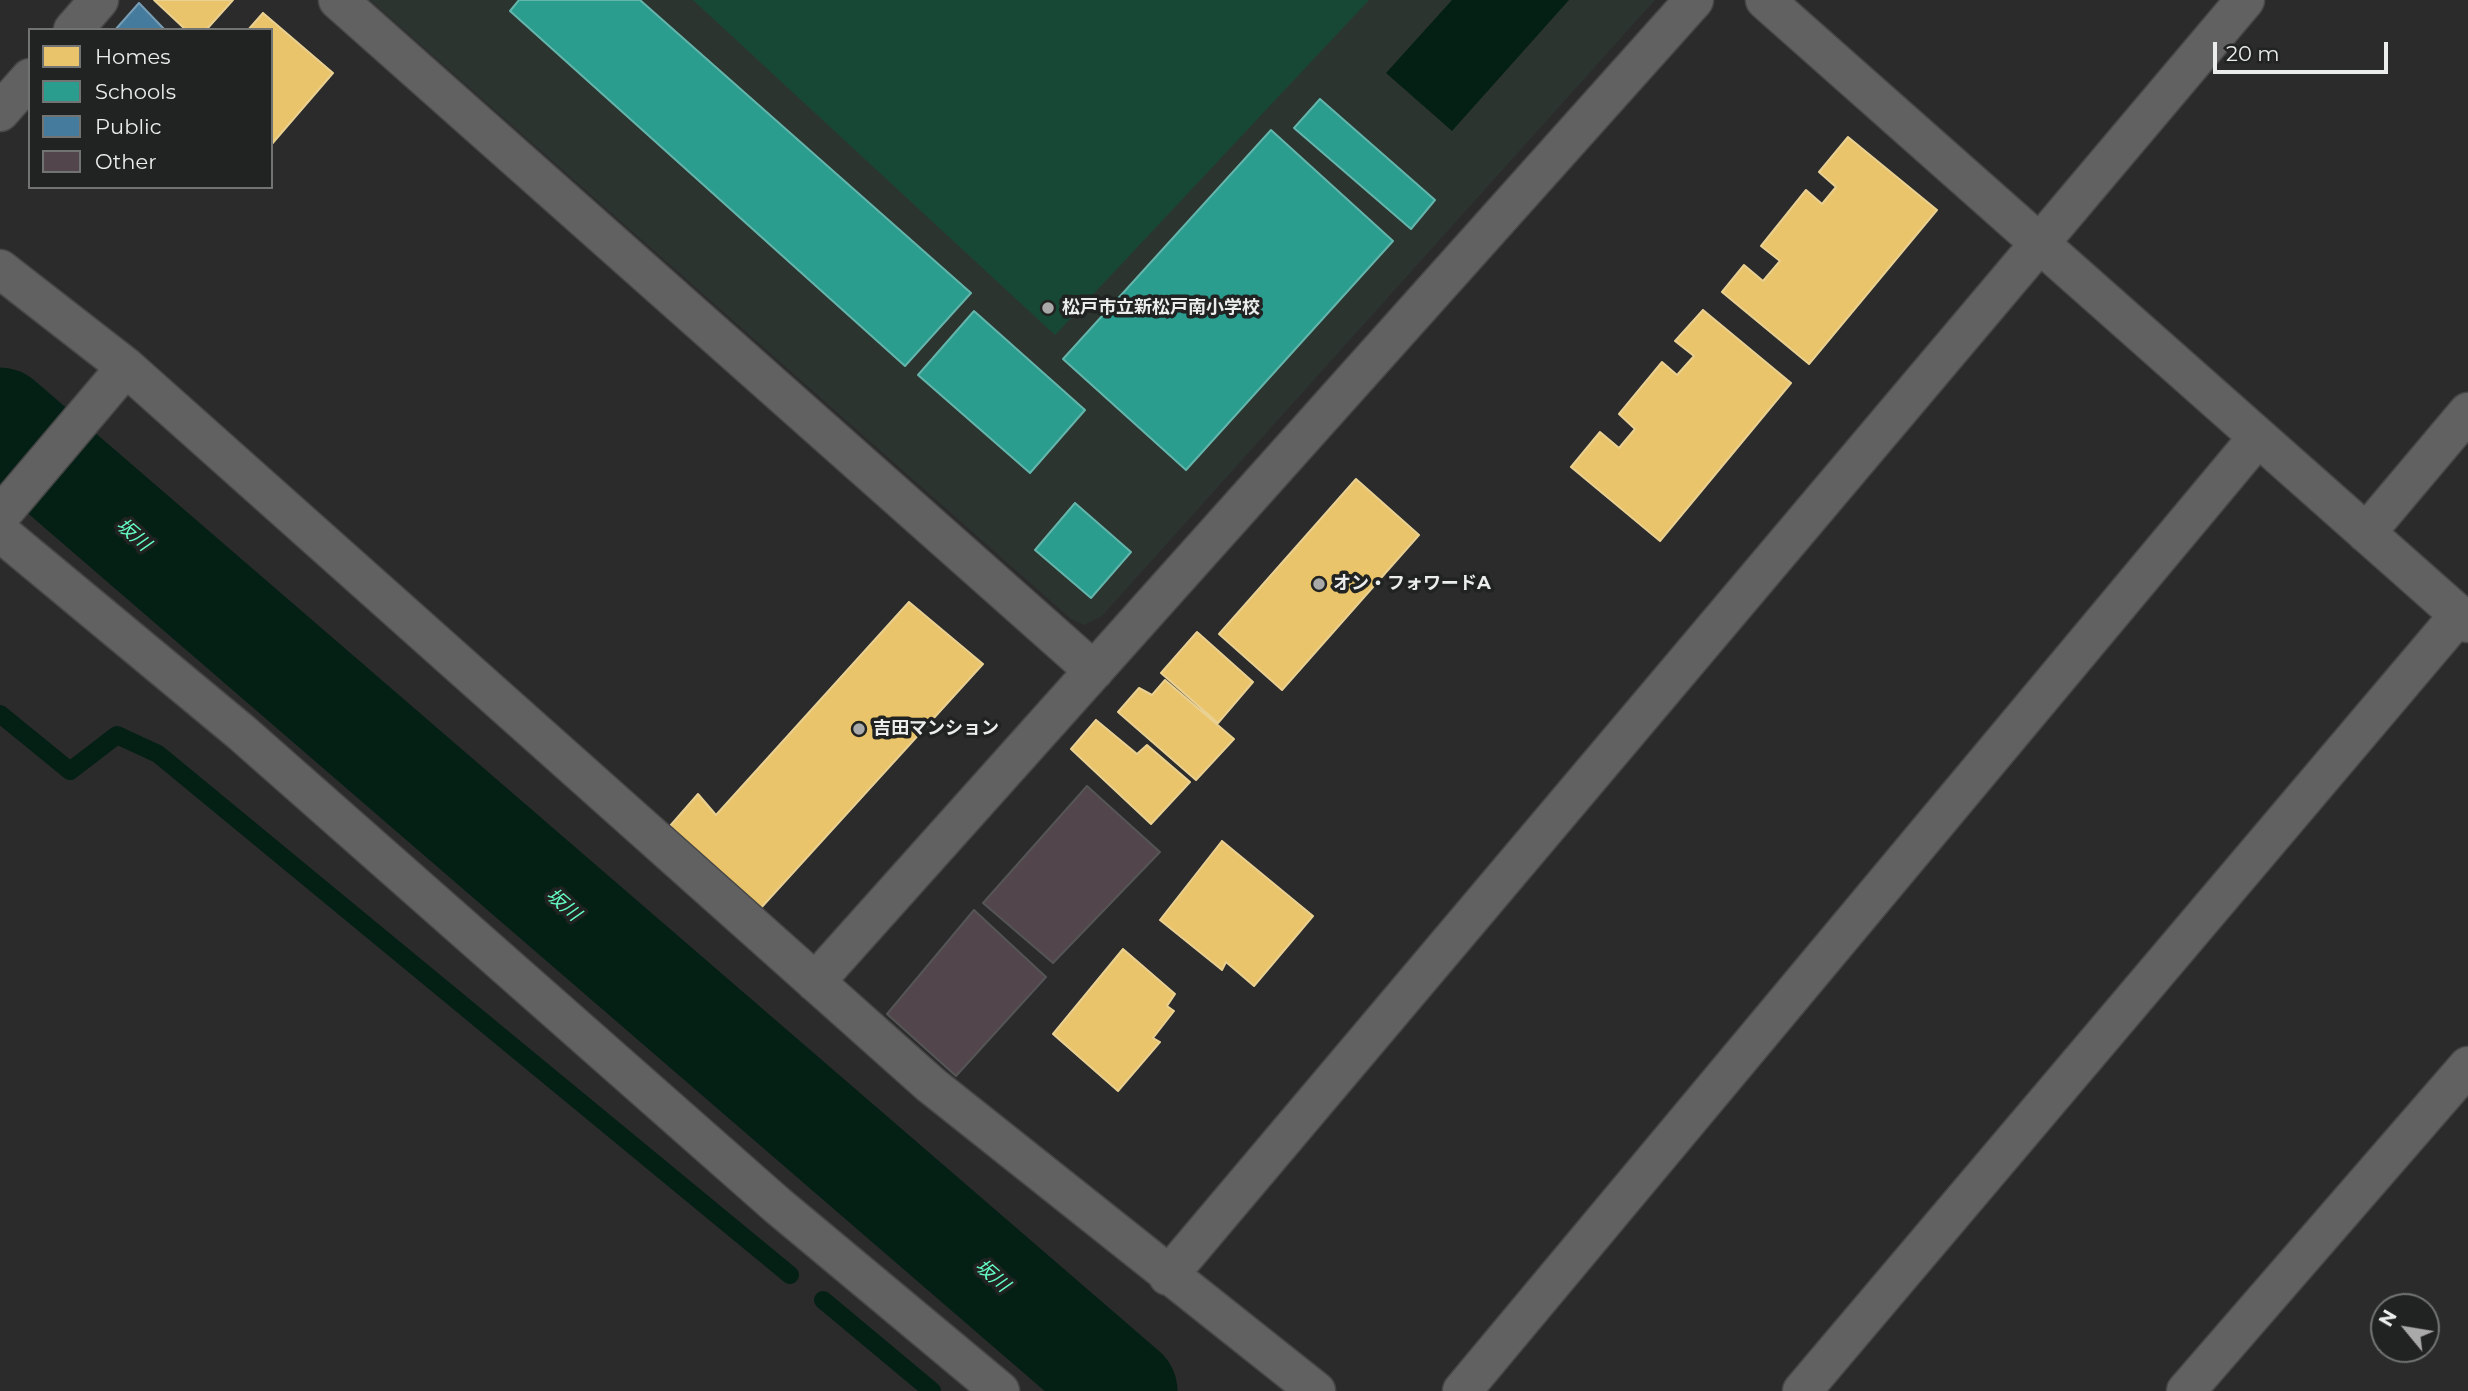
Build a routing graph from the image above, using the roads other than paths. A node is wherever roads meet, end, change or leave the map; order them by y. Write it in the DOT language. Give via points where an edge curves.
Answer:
graph roads {
  1 [pos="99,0"];
  2 [pos="338,0"];
  3 [pos="1694,0"];
  4 [pos="1765,0"];
  5 [pos="2245,0"];
  6 [pos="75,28"];
  7 [pos="28,80"];
  8 [pos="0,112"];
  9 [pos="2041,244"];
  10 [pos="0,269"];
  11 [pos="115,379"];
  12 [pos="2468,412"];
  13 [pos="2258,437"];
  14 [pos="1,520"];
  15 [pos="2366,533"];
  16 [pos="2464,619"];
  17 [pos="1094,671"];
  18 [pos="815,982"];
  19 [pos="2468,1066"];
  20 [pos="1168,1276"];
  21 [pos="1000,1391"];
  22 [pos="1316,1391"];
  23 [pos="1462,1391"];
  24 [pos="1802,1391"];
  25 [pos="2186,1391"];
  1 -- 6 [label="street"];
  2 -- 17 [label="street"];
  3 -- 17 [label="street"];
  4 -- 9 [label="street"];
  5 -- 9 [label="street"];
  7 -- 8 [label="street"];
  9 -- 13 [label="street"];
  9 -- 20 [label="street"];
  10 -- 11 [label="street"];
  11 -- 14 [label="street"];
  11 -- 18 [label="street"];
  12 -- 15 [label="street"];
  13 -- 15 [label="street"];
  13 -- 23 [label="street"];
  14 -- 21 [label="street" via="777,1205"];
  15 -- 16 [label="street"];
  16 -- 24 [label="street"];
  17 -- 18 [label="street"];
  18 -- 20 [label="street" via="931,1085"];
  19 -- 25 [label="street"];
  20 -- 22 [label="street"];
}
